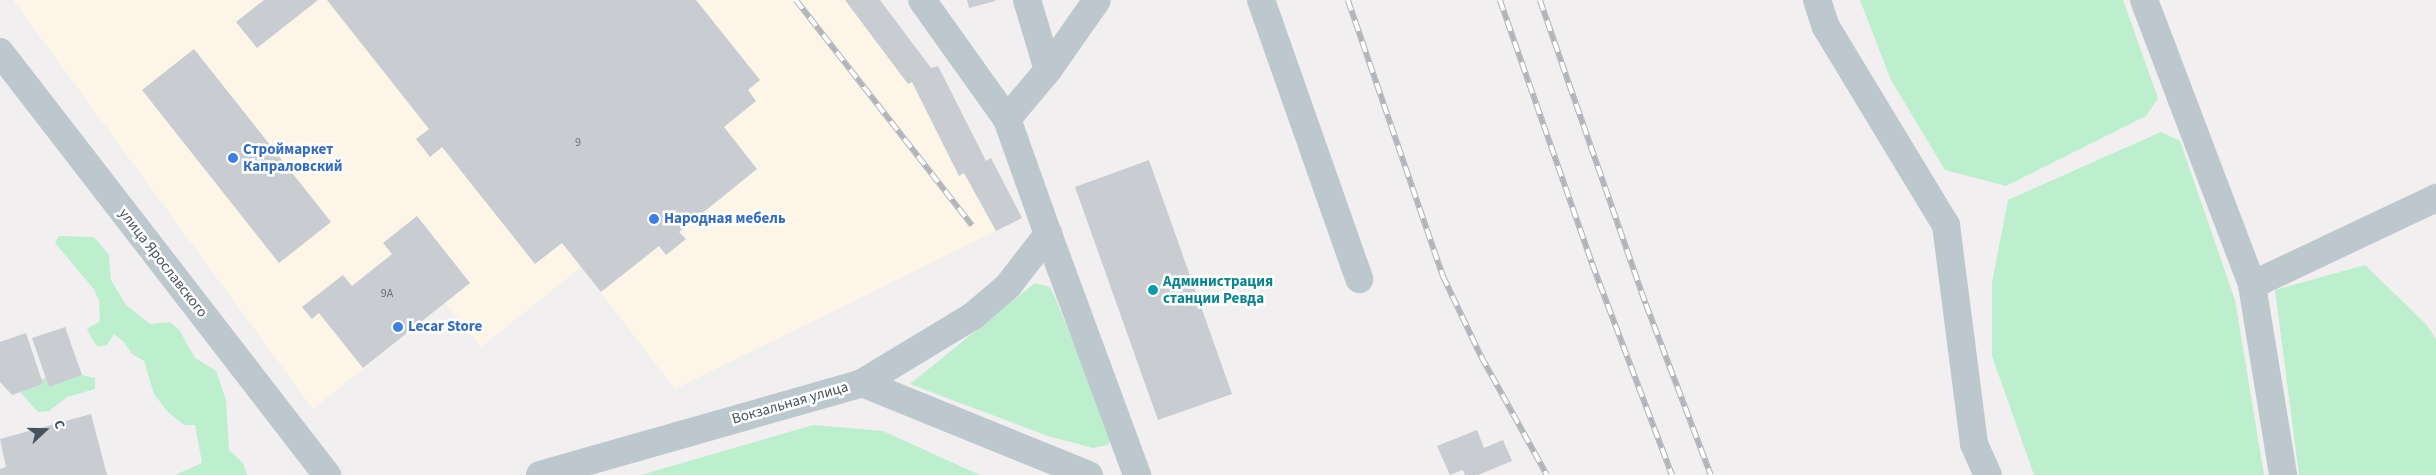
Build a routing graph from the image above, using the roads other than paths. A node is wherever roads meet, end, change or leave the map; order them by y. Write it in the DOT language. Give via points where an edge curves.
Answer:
graph roads {
  1 [pos="922,0"];
  2 [pos="1027,0"];
  3 [pos="1096,0"];
  4 [pos="1261,0"];
  5 [pos="1817,0"];
  6 [pos="2144,0"];
  7 [pos="0,52"];
  8 [pos="1048,70"];
  9 [pos="1007,119"];
  10 [pos="2436,198"];
  11 [pos="1048,234"];
  12 [pos="1359,278"];
  13 [pos="2252,285"];
  14 [pos="862,383"];
  15 [pos="327,475"];
  16 [pos="540,475"];
  17 [pos="1089,475"];
  18 [pos="1137,475"];
  19 [pos="1988,475"];
  20 [pos="2284,475"];
  1 -- 9 [label="street"];
  2 -- 8 [label="street"];
  3 -- 8 [label="street"];
  4 -- 12 [label="street"];
  5 -- 19 [label="street" via="1826,27 1946,225 1974,444"];
  6 -- 13 [label="street"];
  7 -- 15 [label="street, улица Ярославского"];
  8 -- 9 [label="street"];
  9 -- 11 [label="street"];
  10 -- 13 [label="street"];
  11 -- 14 [label="street" via="1008,286 973,316"];
  11 -- 18 [label="street"];
  13 -- 20 [label="street"];
  14 -- 16 [label="street, Вокзальная улица"];
  14 -- 17 [label="street, Вокзальная улица"];
}
